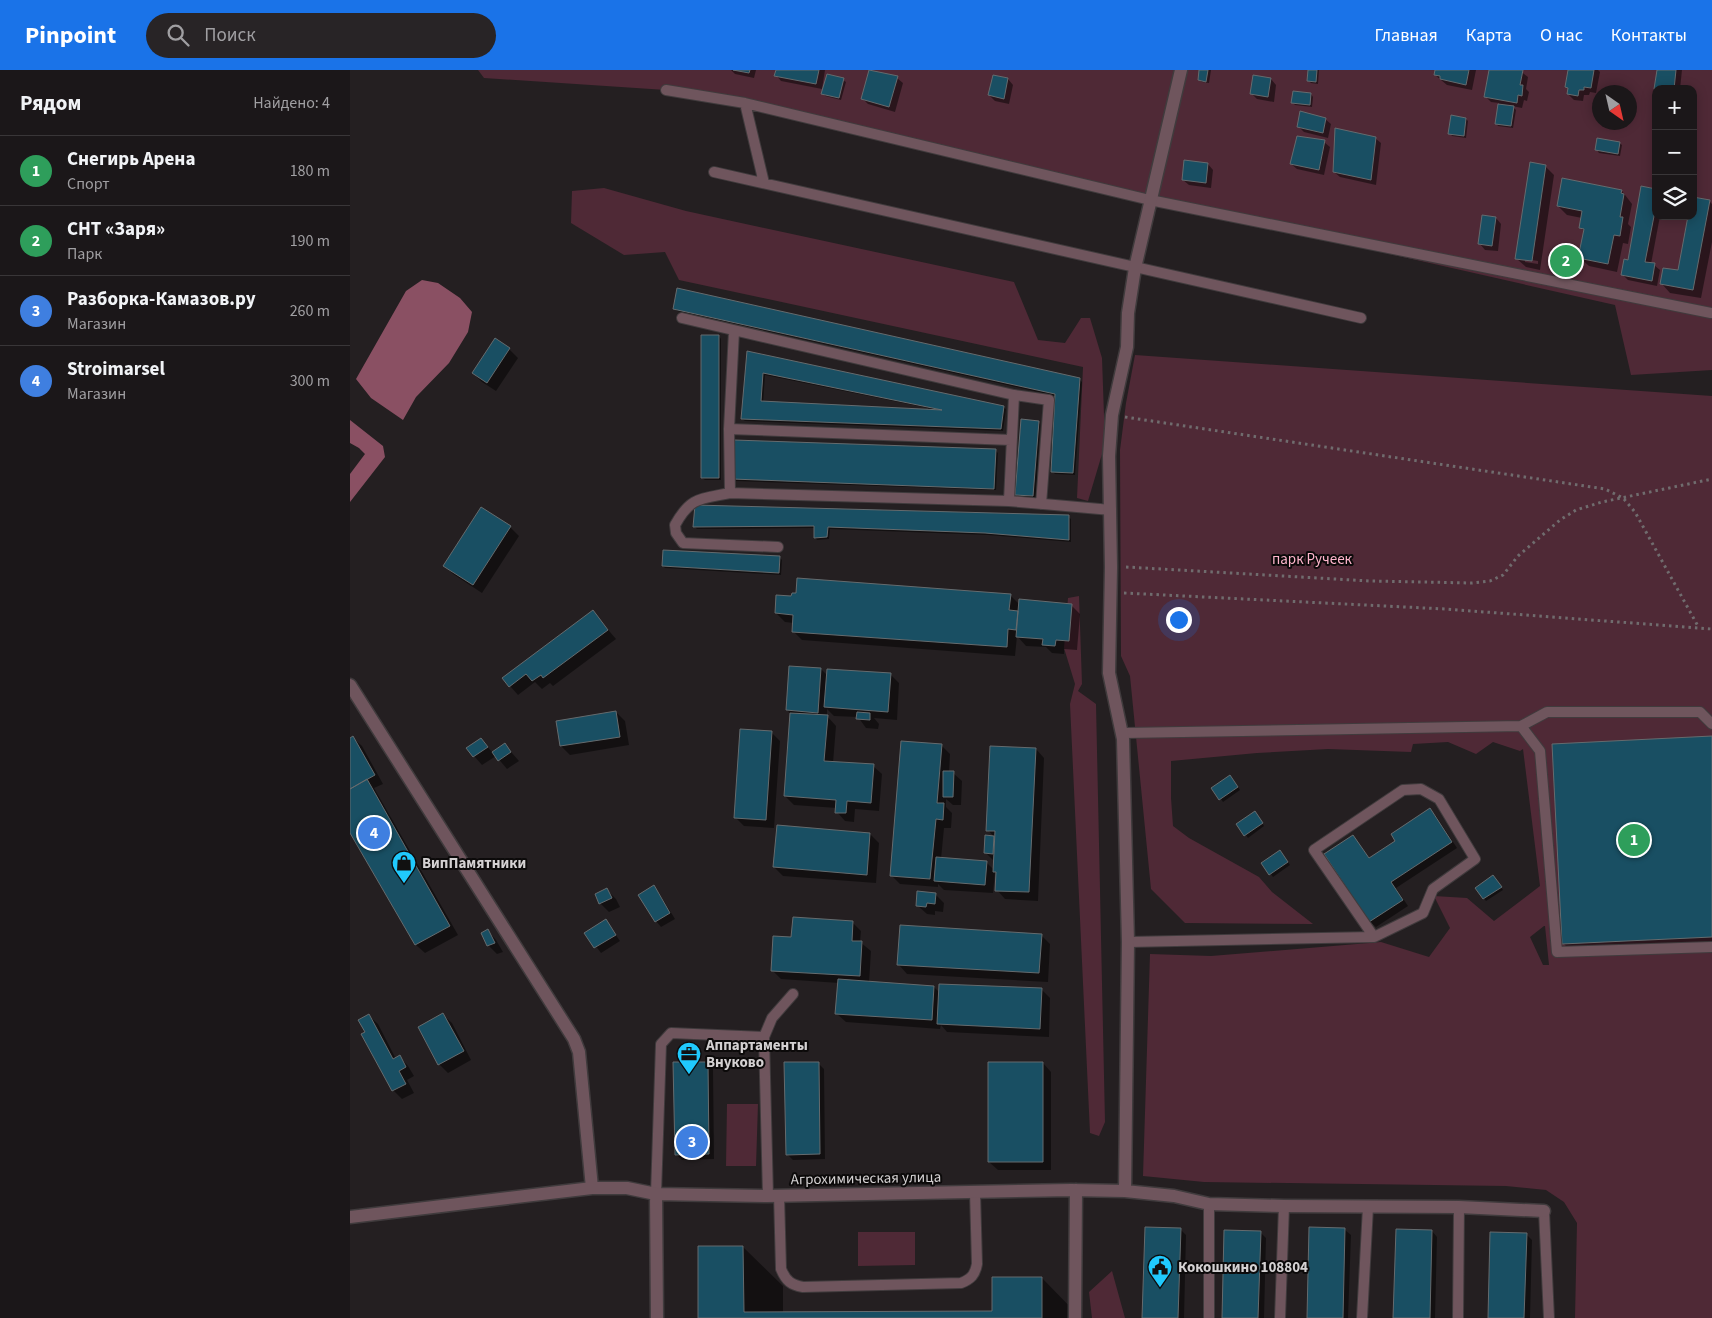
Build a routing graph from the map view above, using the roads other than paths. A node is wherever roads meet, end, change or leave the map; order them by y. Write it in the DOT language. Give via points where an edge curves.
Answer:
graph roads {
  1 [pos="1181,70"];
  2 [pos="666,90"];
  3 [pos="745,102"];
  4 [pos="714,172"];
  5 [pos="764,183"];
  6 [pos="1150,200"];
  7 [pos="1135,268"];
  8 [pos="1711,313"];
  9 [pos="682,318"];
  10 [pos="1361,318"];
  11 [pos="734,331"];
  12 [pos="1014,395"];
  13 [pos="729,428"];
  14 [pos="1011,440"];
  15 [pos="730,493"];
  16 [pos="1009,501"];
  17 [pos="1041,504"];
  18 [pos="1111,510"];
  19 [pos="778,547"];
  20 [pos="350,685"];
  21 [pos="1712,724"];
  22 [pos="1521,726"];
  23 [pos="1123,733"];
  24 [pos="1374,937"];
  25 [pos="1128,942"];
  26 [pos="1712,946"];
  27 [pos="793,994"];
  28 [pos="764,1037"];
  29 [pos="592,1188"];
  30 [pos="1076,1190"];
  31 [pos="1125,1191"];
  32 [pos="975,1192"];
  33 [pos="656,1194"];
  34 [pos="774,1195"];
  35 [pos="1209,1204"];
  36 [pos="1284,1206"];
  37 [pos="1368,1207"];
  38 [pos="1459,1207"];
  39 [pos="1544,1211"];
  40 [pos="350,1218"];
  41 [pos="657,1318"];
  42 [pos="1075,1318"];
  43 [pos="1209,1318"];
  44 [pos="1280,1318"];
  45 [pos="1362,1318"];
  46 [pos="1458,1318"];
  47 [pos="1549,1318"];
  1 -- 6 [label="street"];
  2 -- 3 [label="lane"];
  3 -- 5 [label="lane"];
  3 -- 6 [label="lane"];
  4 -- 5 [label="lane"];
  5 -- 7 [label="lane"];
  6 -- 7 [label="street"];
  6 -- 8 [label="lane"];
  7 -- 10 [label="lane"];
  7 -- 18 [label="street" via="1128,312 1127,347 1112,415 1109,456"];
  9 -- 11 [label="lane"];
  11 -- 12 [label="lane"];
  11 -- 13 [label="lane"];
  12 -- 14 [label="lane"];
  12 -- 17 [label="lane" via="1049,400"];
  13 -- 14 [label="lane"];
  13 -- 15 [label="lane"];
  14 -- 16 [label="lane"];
  15 -- 16 [label="lane"];
  15 -- 19 [label="lane" via="694,500 680,514 675,525 683,543"];
  16 -- 17 [label="lane"];
  17 -- 18 [label="lane"];
  18 -- 23 [label="street" via="1109,673"];
  20 -- 29 [label="street" via="574,1039 579,1052"];
  21 -- 22 [label="lane" via="1700,712 1547,712"];
  22 -- 23 [label="lane"];
  22 -- 26 [label="lane" via="1540,751 1557,952"];
  23 -- 25 [label="street"];
  24 -- 24 [label="lane" via="1423,914 1433,889 1475,859 1439,799 1421,789 1402,790 1314,850"];
  24 -- 25 [label="lane"];
  25 -- 31 [label="street"];
  27 -- 28 [label="lane" via="772,1018"];
  28 -- 33 [label="lane" via="671,1033 661,1044"];
  28 -- 34 [label="lane"];
  29 -- 33 [label="street, Агрохимическая улица" via="627,1188"];
  29 -- 40 [label="street, Агрохимическая улица"];
  30 -- 31 [label="street, Агрохимическая улица"];
  30 -- 32 [label="street, Агрохимическая улица"];
  30 -- 42 [label="street"];
  31 -- 35 [label="street, Агрохимическая улица" via="1174,1196"];
  32 -- 34 [label="street, Агрохимическая улица"];
  32 -- 34 [label="lane" via="977,1264 971,1279 961,1283 803,1287 792,1285 781,1269"];
  33 -- 34 [label="street, Агрохимическая улица"];
  33 -- 41 [label="street"];
  35 -- 36 [label="street, Агрохимическая улица"];
  35 -- 43 [label="lane"];
  36 -- 37 [label="street, Агрохимическая улица"];
  36 -- 44 [label="lane"];
  37 -- 38 [label="street, Агрохимическая улица"];
  37 -- 45 [label="lane"];
  38 -- 39 [label="street, Агрохимическая улица"];
  38 -- 46 [label="lane"];
  39 -- 47 [label="lane"];
}
